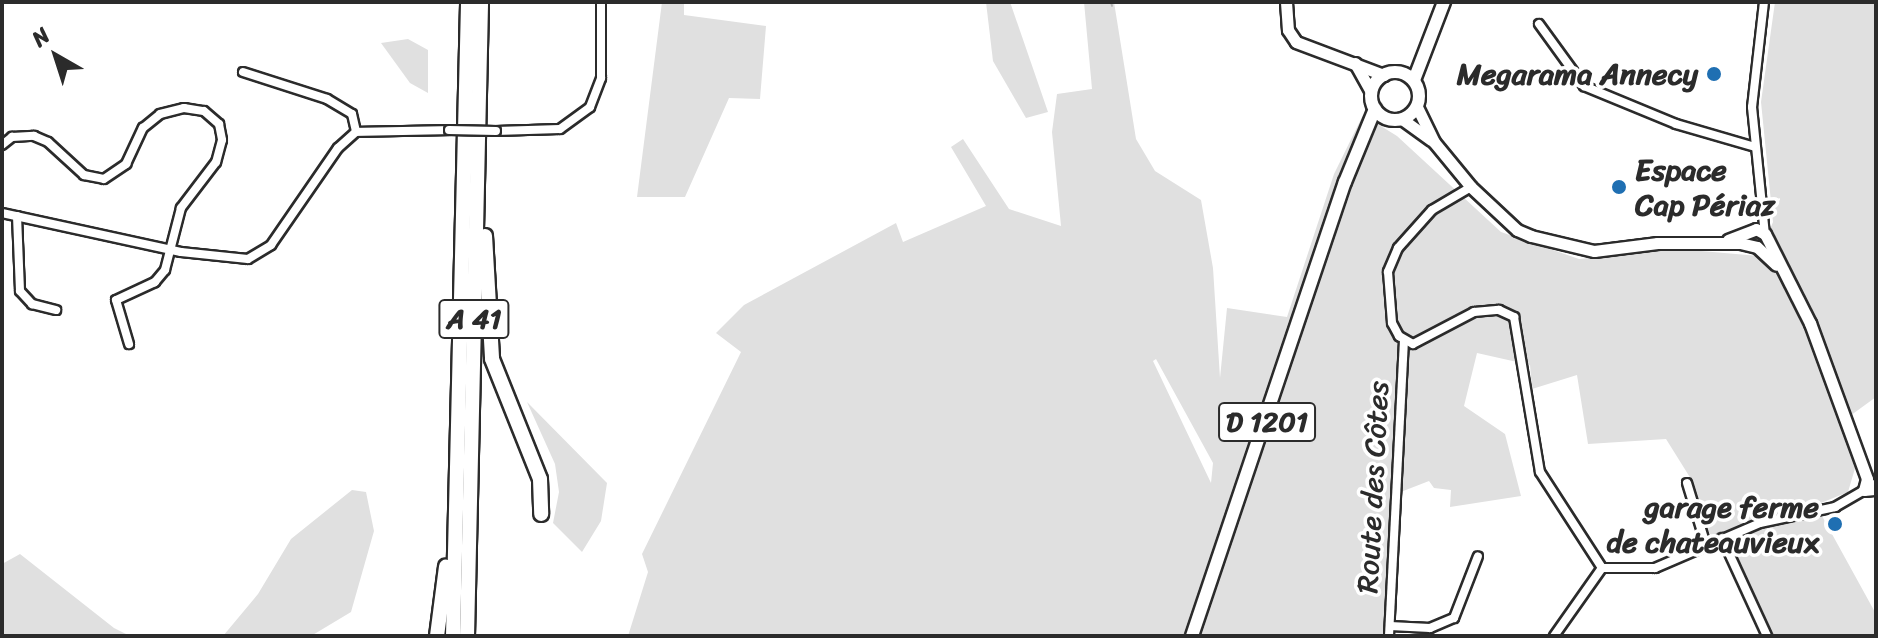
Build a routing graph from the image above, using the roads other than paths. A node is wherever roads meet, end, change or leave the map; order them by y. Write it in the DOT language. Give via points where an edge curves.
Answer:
graph roads {
  1 [pos="468,2"];
  2 [pos="481,2"];
  3 [pos="601,2"];
  4 [pos="1286,2"];
  5 [pos="1441,2"];
  6 [pos="1764,2"];
  7 [pos="1539,24"];
  8 [pos="1355,62"];
  9 [pos="243,72"];
  10 [pos="1390,73"];
  11 [pos="1414,80"];
  12 [pos="1371,92"];
  13 [pos="1417,107"];
  14 [pos="1375,109"];
  15 [pos="479,118"];
  16 [pos="1397,120"];
  17 [pos="356,132"];
  18 [pos="1434,142"];
  19 [pos="2,145"];
  20 [pos="1755,147"];
  21 [pos="1471,187"];
  22 [pos="2,213"];
  23 [pos="17,216"];
  24 [pos="1757,238"];
  25 [pos="1328,240"];
  26 [pos="170,250"];
  27 [pos="56,310"];
  28 [pos="1404,340"];
  29 [pos="129,344"];
  30 [pos="459,359"];
  31 [pos="1687,483"];
  32 [pos="1872,486"];
  33 [pos="541,514"];
  34 [pos="1722,538"];
  35 [pos="1706,545"];
  36 [pos="1478,556"];
  37 [pos="1602,568"];
  38 [pos="1390,631"];
  39 [pos="437,636"];
  40 [pos="453,636"];
  41 [pos="467,636"];
  42 [pos="1193,636"];
  43 [pos="1554,636"];
  44 [pos="1767,636"];
  1 -- 30 [label="highway, A 41"];
  2 -- 15 [label="highway, A 41"];
  3 -- 17 [label="street, bridge" via="601,78 590,107 560,129"];
  4 -- 8 [label="street" via="1288,30 1296,42"];
  5 -- 10 [label="main road" via="1416,48"];
  5 -- 11 [label="main road"];
  6 -- 20 [label="street" via="1752,107"];
  7 -- 20 [label="street" via="1584,86 1676,124"];
  8 -- 10 [label="street"];
  8 -- 12 [label="street"];
  9 -- 17 [label="street" via="327,99 352,114"];
  10 -- 11 [label="main road"];
  10 -- 12 [label="main road"];
  11 -- 13 [label="main road"];
  12 -- 14 [label="main road"];
  13 -- 16 [label="main road"];
  13 -- 18 [label="street"];
  14 -- 16 [label="main road"];
  14 -- 25 [label="main road"];
  15 -- 33 [label="highway" via="492,359 540,479"];
  15 -- 41 [label="highway, A 41"];
  16 -- 18 [label="street"];
  16 -- 25 [label="main road" via="1362,157"];
  17 -- 26 [label="street" via="338,148 295,216 260,255 229,260"];
  18 -- 21 [label="street"];
  19 -- 26 [label="street" via="12,137 43,139 77,171 104,179 126,164 143,128 160,114 184,108 212,116 221,131 221,149 212,170 181,208"];
  20 -- 24 [label="street" via="1761,209"];
  21 -- 24 [label="street" via="1517,230 1564,247 1594,251"];
  21 -- 28 [label="street" via="1420,220 1392,258 1388,309"];
  22 -- 23 [label="street"];
  23 -- 26 [label="street"];
  23 -- 27 [label="street" via="20,291 32,304"];
  24 -- 32 [label="street" via="1810,323"];
  25 -- 42 [label="main road, D 1201"];
  26 -- 29 [label="street" via="160,277 116,300"];
  28 -- 37 [label="street" via="1422,343 1474,312 1499,310 1514,317 1540,472"];
  28 -- 38 [label="street, Route des Côtes"];
  30 -- 39 [label="highway"];
  30 -- 40 [label="highway, A 41"];
  31 -- 35 [label="street"];
  32 -- 34 [label="street" via="1835,507 1760,523"];
  34 -- 35 [label="street"];
  34 -- 44 [label="street"];
  35 -- 37 [label="street" via="1655,568"];
  36 -- 38 [label="street" via="1454,618 1437,627"];
  37 -- 43 [label="street"];
}
